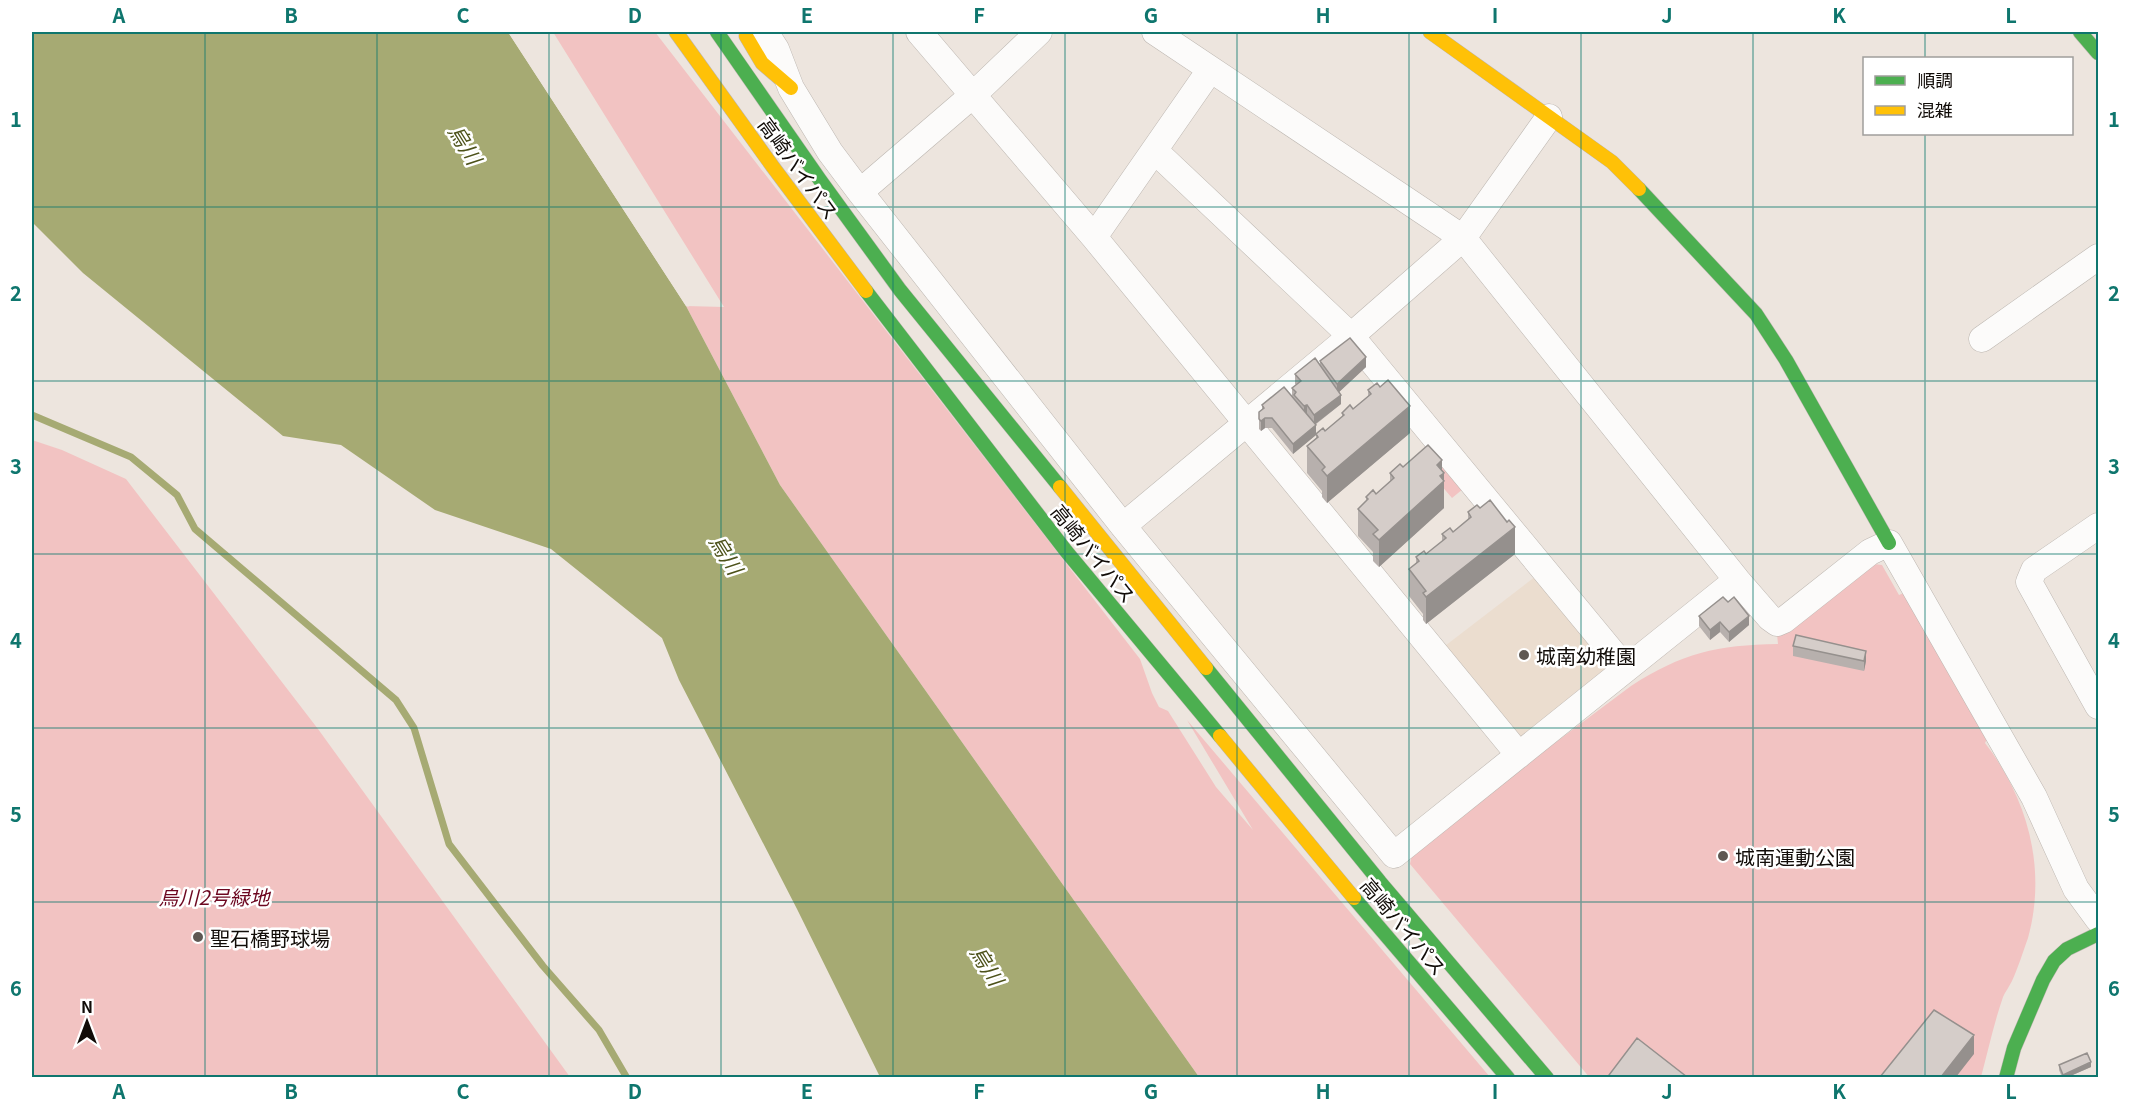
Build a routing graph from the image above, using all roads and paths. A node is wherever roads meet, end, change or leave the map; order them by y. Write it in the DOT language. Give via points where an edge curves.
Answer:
graph roads {
  1 [pos="676,32"];
  2 [pos="717,32"];
  3 [pos="744,32"];
  4 [pos="765,32"];
  5 [pos="919,32"];
  6 [pos="1039,32"];
  7 [pos="1155,32"];
  8 [pos="1430,32"];
  9 [pos="1210,70"];
  10 [pos="791,88"];
  11 [pos="974,94"];
  12 [pos="1549,117"];
  13 [pos="1155,151"];
  14 [pos="860,192"];
  15 [pos="1094,237"];
  16 [pos="1463,238"];
  17 [pos="2098,257"];
  18 [pos="1351,336"];
  19 [pos="1982,339"];
  20 [pos="1245,423"];
  21 [pos="1123,525"];
  22 [pos="2098,526"];
  23 [pos="1889,543"];
  24 [pos="1737,580"];
  25 [pos="1626,669"];
  26 [pos="2098,706"];
  27 [pos="1519,755"];
  28 [pos="2098,919"];
  29 [pos="2098,934"];
  30 [pos="1508,1077"];
  31 [pos="1547,1077"];
  32 [pos="2006,1077"];
  1 -- 30 [label="main road, 高崎バイパス" via="895,330 1066,551"];
  2 -- 31 [label="main road, 高崎バイパス" via="798,152 928,325 1322,812"];
  3 -- 10 [label="main road" via="762,63"];
  4 -- 10 [label="street"];
  5 -- 11 [label="street"];
  6 -- 11 [label="street"];
  7 -- 9 [label="street"];
  8 -- 12 [label="main road"];
  9 -- 13 [label="street"];
  9 -- 16 [label="street"];
  10 -- 14 [label="street"];
  11 -- 14 [label="street"];
  11 -- 15 [label="street"];
  12 -- 16 [label="street"];
  12 -- 23 [label="main road" via="1612,162 1756,314"];
  13 -- 15 [label="street"];
  13 -- 18 [label="street"];
  14 -- 21 [label="street"];
  15 -- 20 [label="street"];
  16 -- 18 [label="street"];
  16 -- 24 [label="street"];
  17 -- 19 [label="street"];
  18 -- 20 [label="street"];
  18 -- 25 [label="street"];
  20 -- 21 [label="street"];
  20 -- 27 [label="street"];
  21 -- 27 [label="street" via="1394,855"];
  22 -- 26 [label="street" via="2034,570 2029,582"];
  23 -- 24 [label="street" via="1870,552 1777,623"];
  23 -- 28 [label="street" via="2034,797 2076,889"];
  24 -- 25 [label="street"];
  25 -- 27 [label="street"];
  29 -- 32 [label="main road" via="2067,949 2054,961 2014,1048"];
}
